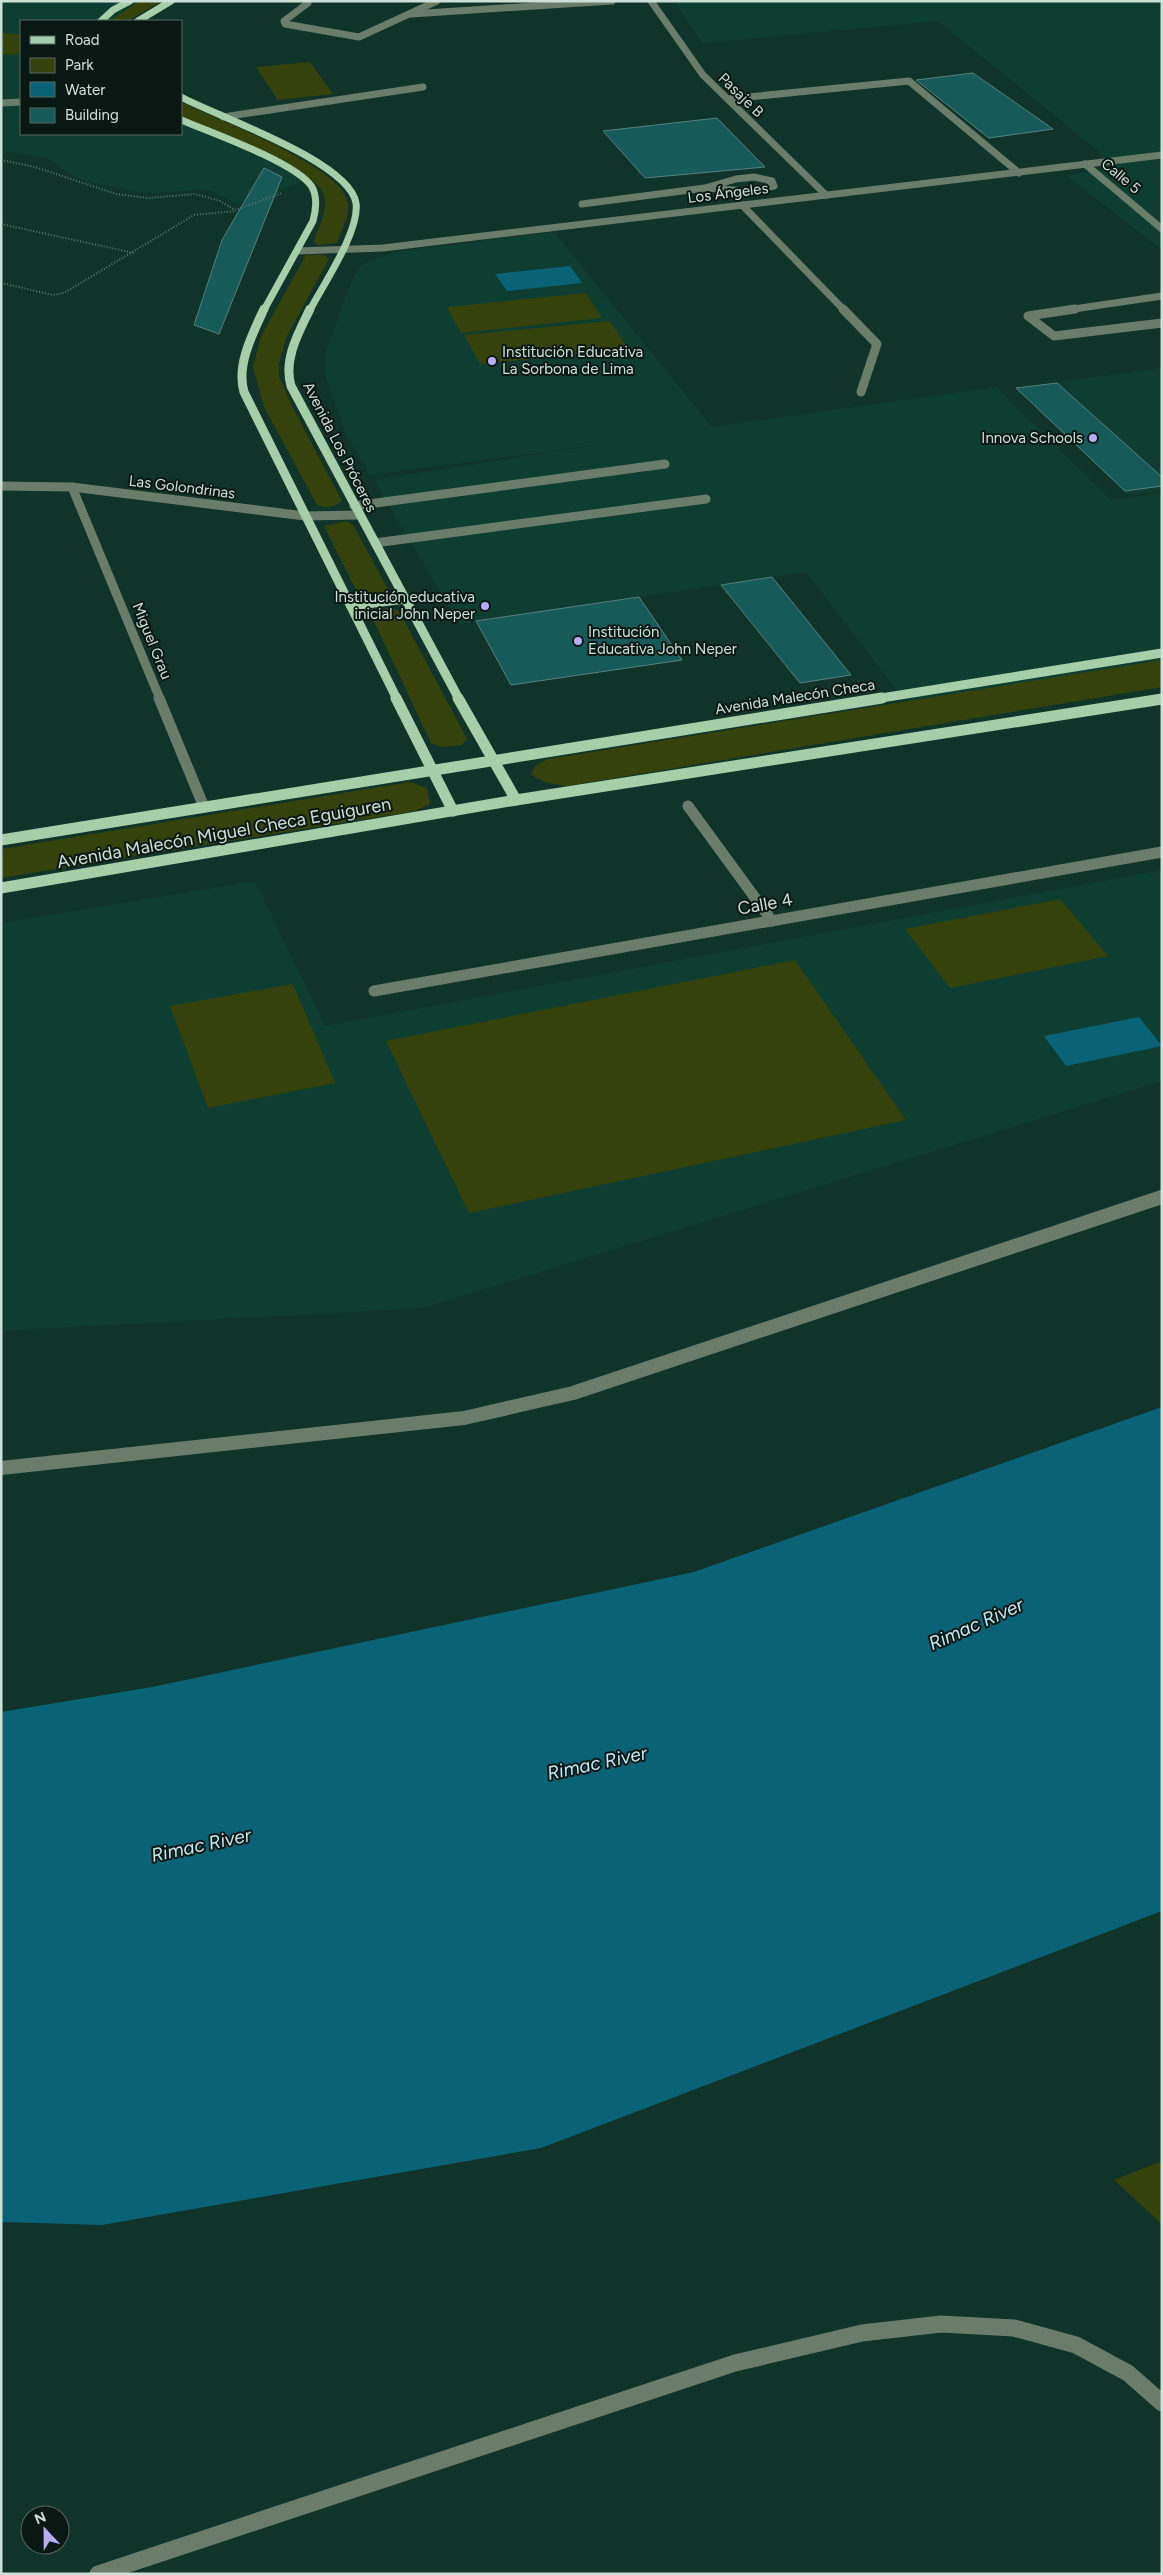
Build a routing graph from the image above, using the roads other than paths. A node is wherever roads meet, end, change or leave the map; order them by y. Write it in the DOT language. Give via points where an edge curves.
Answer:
graph roads {
  1 [pos="130,1"];
  2 [pos="171,1"];
  3 [pos="307,1"];
  4 [pos="437,1"];
  5 [pos="612,1"];
  6 [pos="652,1"];
  7 [pos="459,5"];
  8 [pos="468,10"];
  9 [pos="411,14"];
  10 [pos="102,20"];
  11 [pos="140,20"];
  12 [pos="423,87"];
  13 [pos="182,98"];
  14 [pos="728,99"];
  15 [pos="20,102"];
  16 [pos="1,103"];
  17 [pos="223,117"];
  18 [pos="182,120"];
  19 [pos="1162,156"];
  20 [pos="1086,164"];
  21 [pos="1019,173"];
  22 [pos="705,188"];
  23 [pos="652,194"];
  24 [pos="826,195"];
  25 [pos="658,201"];
  26 [pos="582,204"];
  27 [pos="742,205"];
  28 [pos="664,207"];
  29 [pos="670,214"];
  30 [pos="1162,229"];
  31 [pos="342,250"];
  32 [pos="297,251"];
  33 [pos="1162,296"];
  34 [pos="1162,323"];
  35 [pos="861,392"];
  36 [pos="665,464"];
  37 [pos="1,486"];
  38 [pos="72,487"];
  39 [pos="706,499"];
  40 [pos="354,506"];
  41 [pos="360,515"];
  42 [pos="305,516"];
  43 [pos="375,543"];
  44 [pos="405,599"];
  45 [pos="351,606"];
  46 [pos="1162,653"];
  47 [pos="1162,699"];
  48 [pos="492,761"];
  49 [pos="433,770"];
  50 [pos="516,800"];
  51 [pos="688,806"];
  52 [pos="204,807"];
  53 [pos="453,810"];
  54 [pos="1,840"];
  55 [pos="1162,852"];
  56 [pos="1,888"];
  57 [pos="772,921"];
  58 [pos="374,991"];
  59 [pos="1162,1198"];
  60 [pos="1,1468"];
  61 [pos="1162,2403"];
  62 [pos="98,2574"];
  1 -- 10 [label="main road"];
  2 -- 11 [label="main road"];
  3 -- 9 [label="street" via="302,9 284,21 285,24 359,37"];
  4 -- 9 [label="street"];
  5 -- 8 [label="street"];
  6 -- 14 [label="street, Pasaje B" via="703,75"];
  7 -- 8 [label="street"];
  8 -- 9 [label="street"];
  12 -- 17 [label="street"];
  13 -- 17 [label="main road, Avenida Los Próceres"];
  14 -- 21 [label="street" via="908,81"];
  14 -- 24 [label="street, Pasaje B"];
  15 -- 16 [label="street"];
  17 -- 31 [label="main road, Avenida Los Próceres" via="301,154 349,187 357,206 356,218"];
  18 -- 32 [label="main road" via="270,160 308,182 316,196 317,209"];
  19 -- 20 [label="street, Los Ángeles"];
  20 -- 21 [label="street, Los Ángeles"];
  20 -- 30 [label="street, Calle 5"];
  21 -- 24 [label="street, Los Ángeles"];
  22 -- 22 [label="street" via="754,177 765,178 774,186 748,191"];
  22 -- 23 [label="street"];
  23 -- 25 [label="street"];
  23 -- 26 [label="street"];
  24 -- 27 [label="street, Los Ángeles"];
  27 -- 29 [label="street, Los Ángeles"];
  27 -- 35 [label="street" via="877,344"];
  28 -- 29 [label="street"];
  29 -- 31 [label="street, Los Ángeles"];
  31 -- 32 [label="street, Los Ángeles"];
  31 -- 40 [label="main road, Avenida Los Próceres" via="294,340 289,376 304,412"];
  32 -- 42 [label="main road" via="249,340 242,363 242,385"];
  33 -- 34 [label="street" via="1028,316 1054,336"];
  36 -- 40 [label="street"];
  37 -- 38 [label="street, Las Golondrinas"];
  38 -- 42 [label="street, Las Golondrinas"];
  38 -- 52 [label="street, Miguel Grau"];
  39 -- 43 [label="street"];
  40 -- 41 [label="main road, Avenida Los Próceres"];
  41 -- 42 [label="street, Las Golondrinas"];
  41 -- 43 [label="main road, Avenida Los Próceres"];
  42 -- 45 [label="main road"];
  43 -- 44 [label="main road, Avenida Los Próceres"];
  44 -- 45 [label="main road"];
  44 -- 48 [label="main road, Avenida Los Próceres"];
  45 -- 49 [label="main road"];
  46 -- 48 [label="main road, Avenida Malecón Checa"];
  47 -- 50 [label="main road"];
  48 -- 49 [label="main road, Avenida Malecón Checa"];
  48 -- 50 [label="main road, Avenida Los Próceres"];
  49 -- 52 [label="main road, Avenida Malecón Miguel Checa Eguiguren"];
  49 -- 53 [label="main road"];
  50 -- 53 [label="main road"];
  51 -- 57 [label="street"];
  52 -- 54 [label="main road, Avenida Malecón Miguel Checa Eguiguren"];
  53 -- 56 [label="main road, Avenida Malecón Miguel Checa Eguiguren"];
  55 -- 57 [label="street, Calle 4"];
  57 -- 58 [label="street, Calle 4"];
  59 -- 60 [label="street" via="573,1393 464,1418"];
  61 -- 62 [label="street" via="1128,2373 1076,2345 1014,2328 941,2324 862,2333 735,2363"];
}
